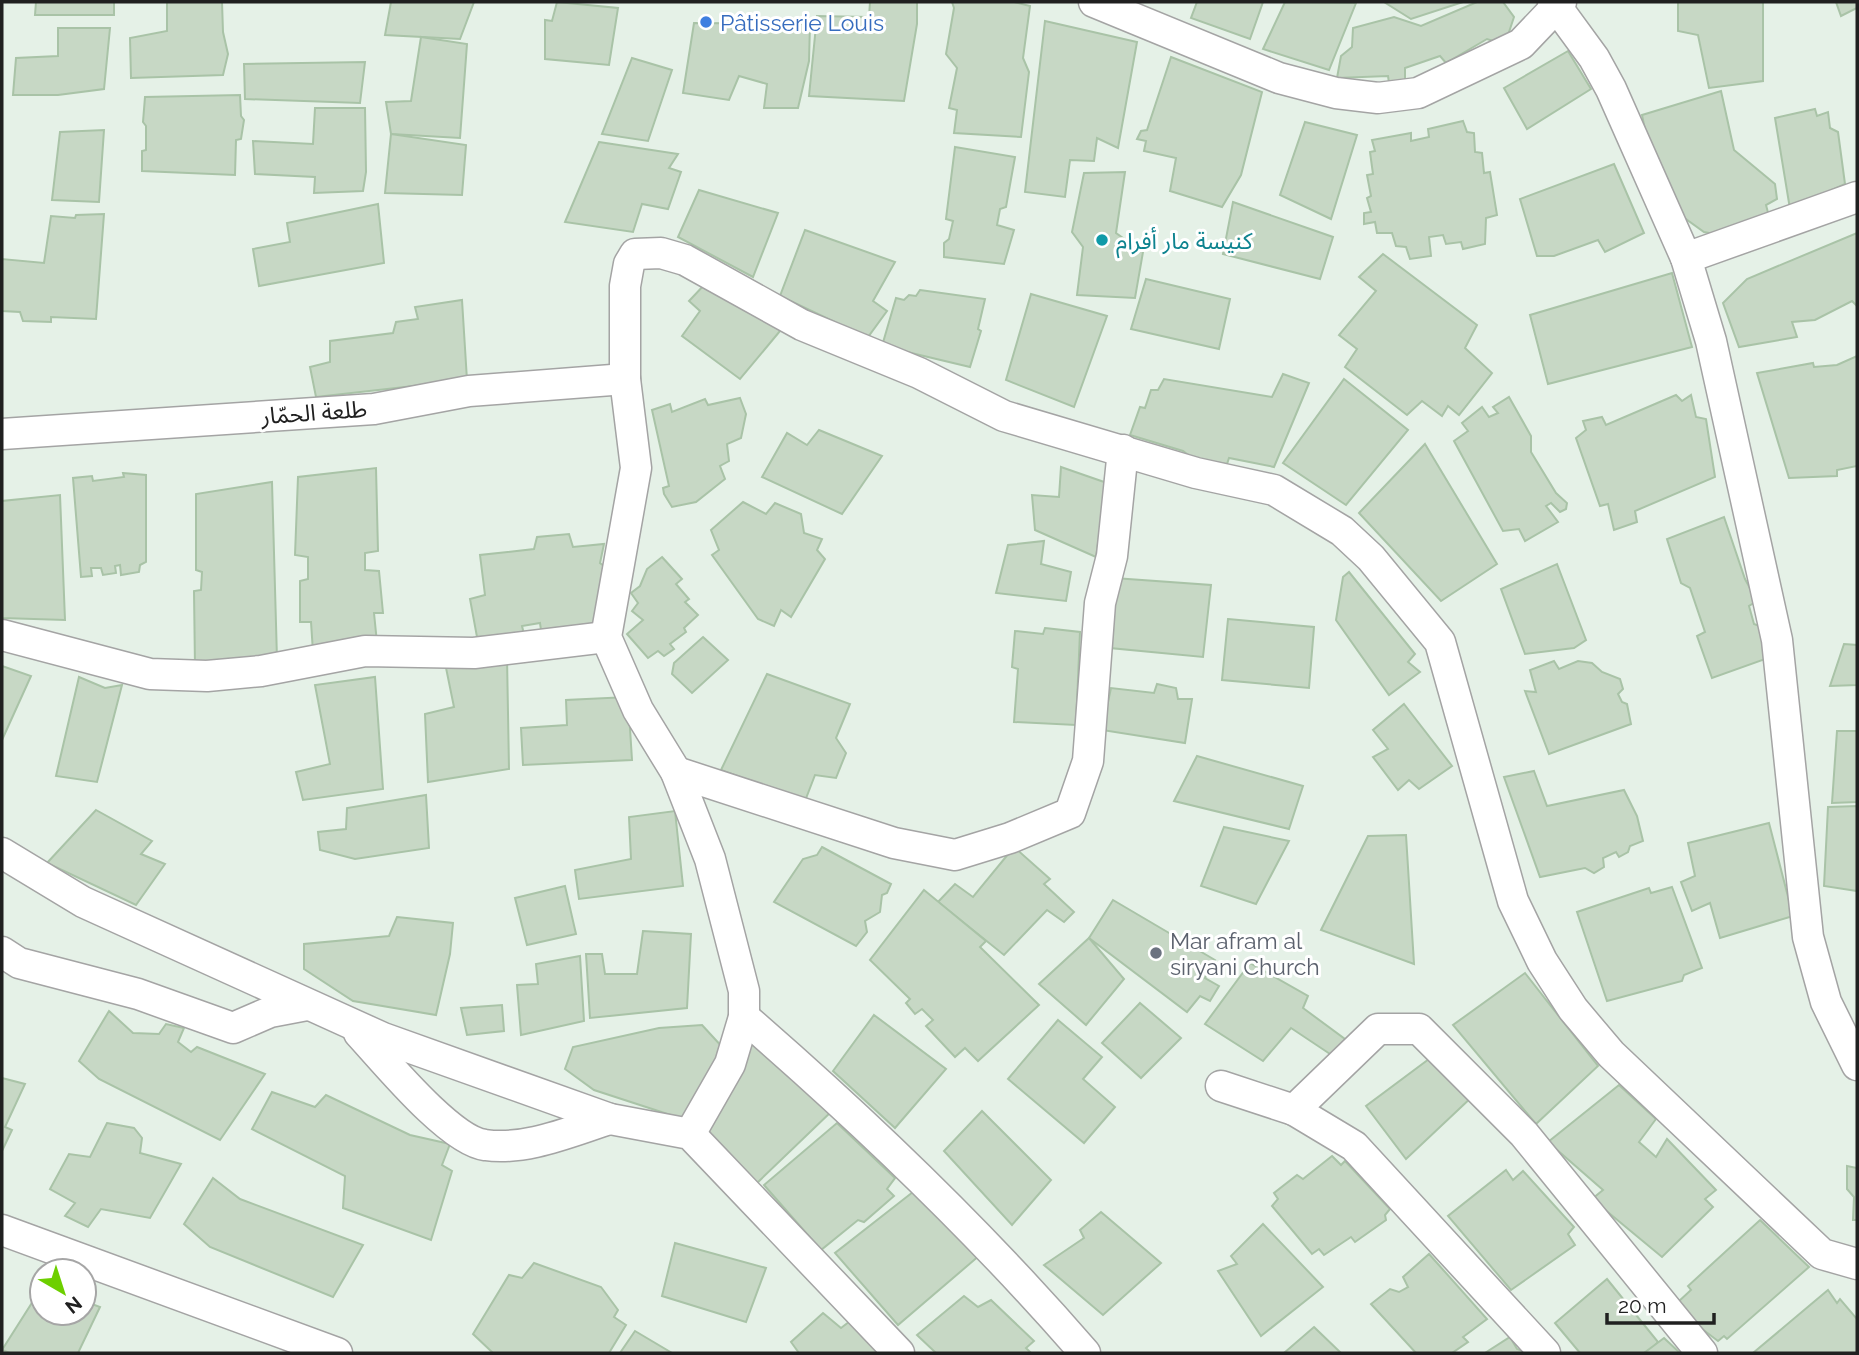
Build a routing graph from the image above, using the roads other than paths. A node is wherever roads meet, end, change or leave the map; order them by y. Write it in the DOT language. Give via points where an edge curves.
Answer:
graph roads {
  1 [pos="1094,2"];
  2 [pos="1558,4"];
  3 [pos="1857,197"];
  4 [pos="1686,258"];
  5 [pos="625,379"];
  6 [pos="2,434"];
  7 [pos="1123,450"];
  8 [pos="2,635"];
  9 [pos="606,637"];
  10 [pos="676,772"];
  11 [pos="2,853"];
  12 [pos="2,952"];
  13 [pos="307,1005"];
  14 [pos="744,1017"];
  15 [pos="351,1025"];
  16 [pos="1857,1065"];
  17 [pos="1220,1086"];
  18 [pos="1294,1110"];
  19 [pos="610,1119"];
  20 [pos="690,1134"];
  21 [pos="2,1230"];
  22 [pos="1857,1264"];
  23 [pos="337,1353"];
  24 [pos="899,1353"];
  25 [pos="1085,1353"];
  26 [pos="1545,1353"];
  27 [pos="1702,1353"];
  1 -- 2 [label="street" via="1279,78 1378,98 1418,93 1521,44"];
  2 -- 4 [label="street" via="1611,89"];
  3 -- 4 [label="street"];
  4 -- 16 [label="street" via="1724,390 1777,640 1808,937 1826,1002"];
  5 -- 6 [label="street, طلعة الحمّار" via="469,391 374,409"];
  5 -- 7 [label="street" via="629,264 635,254 661,253 685,260 802,325 919,373 1004,416"];
  5 -- 9 [label="street" via="636,468"];
  7 -- 10 [label="street" via="1112,556 1100,603 1088,761 1070,813 955,855 894,843"];
  7 -- 22 [label="street" via="1196,473 1274,490 1342,531 1371,558 1440,642 1513,901 1542,961 1573,1009 1611,1054 1822,1254"];
  8 -- 9 [label="street" via="150,674 207,676 261,671 365,651 474,653"];
  9 -- 10 [label="street" via="638,710"];
  10 -- 14 [label="street" via="717,884 744,990"];
  11 -- 13 [label="street" via="83,902"];
  12 -- 13 [label="street" via="19,963 138,994 233,1028 270,1012"];
  13 -- 15 [label="street"];
  14 -- 20 [label="street" via="730,1065"];
  14 -- 25 [label="street" via="894,1154"];
  15 -- 19 [label="street"];
  15 -- 19 [label="street" via="447,1126 483,1146 524,1144"];
  17 -- 18 [label="street"];
  18 -- 26 [label="street" via="1354,1146"];
  18 -- 27 [label="street" via="1378,1029 1419,1029 1524,1134"];
  19 -- 20 [label="street"];
  20 -- 24 [label="street"];
  21 -- 23 [label="street"];
}
